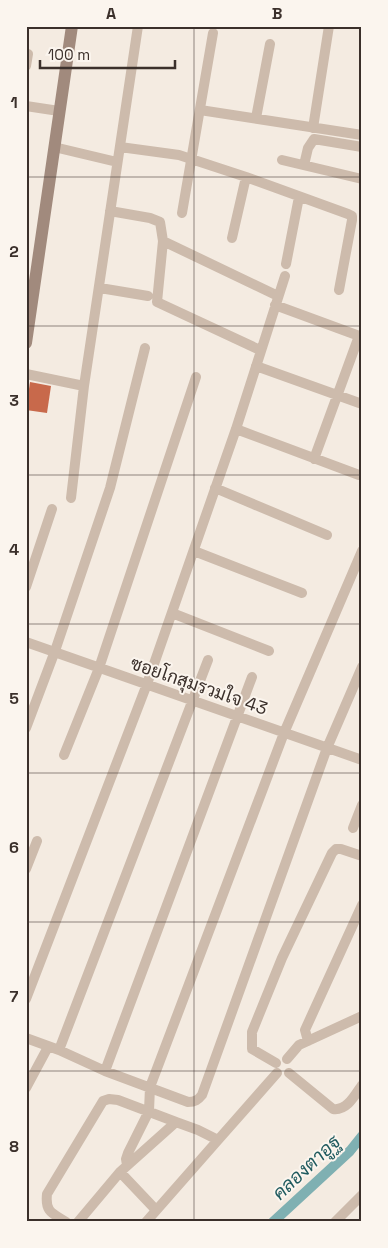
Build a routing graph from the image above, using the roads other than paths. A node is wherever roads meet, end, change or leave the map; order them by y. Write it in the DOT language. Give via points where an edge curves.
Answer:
graph roads {
  1 [pos="72,26"];
  2 [pos="138,26"];
  3 [pos="329,26"];
  4 [pos="213,33"];
  5 [pos="270,44"];
  6 [pos="28,54"];
  7 [pos="26,66"];
  8 [pos="26,106"];
  9 [pos="200,110"];
  10 [pos="59,111"];
  11 [pos="256,118"];
  12 [pos="313,128"];
  13 [pos="362,135"];
  14 [pos="54,147"];
  15 [pos="120,147"];
  16 [pos="362,148"];
  17 [pos="192,159"];
  18 [pos="282,160"];
  19 [pos="118,162"];
  20 [pos="304,165"];
  21 [pos="246,177"];
  22 [pos="362,179"];
  23 [pos="299,197"];
  24 [pos="110,211"];
  25 [pos="182,213"];
  26 [pos="232,238"];
  27 [pos="163,241"];
  28 [pos="286,264"];
  29 [pos="285,276"];
  30 [pos="100,288"];
  31 [pos="339,290"];
  32 [pos="148,296"];
  33 [pos="29,301"];
  34 [pos="276,301"];
  35 [pos="360,337"];
  36 [pos="26,343"];
  37 [pos="145,348"];
  38 [pos="260,350"];
  39 [pos="256,366"];
  40 [pos="26,374"];
  41 [pos="196,377"];
  42 [pos="84,386"];
  43 [pos="337,395"];
  44 [pos="362,404"];
  45 [pos="236,429"];
  46 [pos="314,459"];
  47 [pos="359,476"];
  48 [pos="215,488"];
  49 [pos="70,498"];
  50 [pos="52,510"];
  51 [pos="327,535"];
  52 [pos="194,551"];
  53 [pos="362,551"];
  54 [pos="26,587"];
  55 [pos="302,593"];
  56 [pos="172,613"];
  57 [pos="26,642"];
  58 [pos="269,651"];
  59 [pos="55,652"];
  60 [pos="208,660"];
  61 [pos="362,667"];
  62 [pos="99,668"];
  63 [pos="252,677"];
  64 [pos="148,684"];
  65 [pos="193,700"];
  66 [pos="239,716"];
  67 [pos="26,728"];
  68 [pos="284,733"];
  69 [pos="327,748"];
  70 [pos="64,755"];
  71 [pos="362,760"];
  72 [pos="362,805"];
  73 [pos="354,828"];
  74 [pos="37,841"];
  75 [pos="362,856"];
  76 [pos="26,869"];
  77 [pos="362,905"];
  78 [pos="26,999"];
  79 [pos="362,1016"];
  80 [pos="26,1038"];
  81 [pos="308,1041"];
  82 [pos="48,1047"];
  83 [pos="59,1050"];
  84 [pos="287,1060"];
  85 [pos="276,1068"];
  86 [pos="105,1071"];
  87 [pos="289,1073"];
  88 [pos="362,1085"];
  89 [pos="150,1087"];
  90 [pos="26,1088"];
  91 [pos="148,1111"];
  92 [pos="176,1122"];
  93 [pos="218,1140"];
  94 [pos="124,1168"];
  95 [pos="362,1195"];
  96 [pos="156,1210"];
  97 [pos="66,1222"];
  98 [pos="78,1222"];
  99 [pos="146,1222"];
  100 [pos="335,1222"];
  1 -- 10 [label="street"];
  2 -- 15 [label="street"];
  3 -- 12 [label="street"];
  4 -- 9 [label="street"];
  5 -- 11 [label="street"];
  6 -- 7 [label="street"];
  8 -- 10 [label="street"];
  9 -- 11 [label="street"];
  9 -- 17 [label="street"];
  10 -- 14 [label="street"];
  11 -- 12 [label="street"];
  12 -- 13 [label="street"];
  14 -- 19 [label="street"];
  14 -- 33 [label="street"];
  15 -- 17 [label="street"];
  15 -- 19 [label="street"];
  16 -- 20 [label="street" via="314,138"];
  17 -- 21 [label="street"];
  17 -- 25 [label="street"];
  18 -- 20 [label="street"];
  19 -- 24 [label="street"];
  20 -- 22 [label="street"];
  21 -- 23 [label="street"];
  21 -- 26 [label="street"];
  23 -- 28 [label="street"];
  23 -- 31 [label="street" via="352,216"];
  24 -- 27 [label="street" via="160,222"];
  24 -- 30 [label="street"];
  27 -- 34 [label="street"];
  27 -- 38 [label="street" via="157,302"];
  29 -- 34 [label="street"];
  30 -- 32 [label="street"];
  30 -- 42 [label="street"];
  33 -- 36 [label="street"];
  34 -- 35 [label="street"];
  34 -- 38 [label="street"];
  35 -- 43 [label="street"];
  37 -- 59 [label="street" via="110,488"];
  38 -- 39 [label="street"];
  39 -- 43 [label="street"];
  39 -- 45 [label="street"];
  40 -- 42 [label="street"];
  41 -- 62 [label="street"];
  42 -- 49 [label="street"];
  43 -- 44 [label="street"];
  43 -- 46 [label="street"];
  45 -- 46 [label="street"];
  45 -- 48 [label="street"];
  46 -- 47 [label="street"];
  48 -- 51 [label="street"];
  48 -- 52 [label="street"];
  50 -- 54 [label="street"];
  52 -- 55 [label="street"];
  52 -- 56 [label="street"];
  53 -- 68 [label="street"];
  56 -- 58 [label="street"];
  56 -- 64 [label="street"];
  57 -- 59 [label="street, ซอยโกสุมรวมใจ 43"];
  59 -- 62 [label="street, ซอยโกสุมรวมใจ 43"];
  59 -- 67 [label="street"];
  60 -- 65 [label="street"];
  61 -- 69 [label="street"];
  62 -- 64 [label="street, ซอยโกสุมรวมใจ 43"];
  62 -- 70 [label="street"];
  63 -- 66 [label="street"];
  64 -- 65 [label="street, ซอยโกสุมรวมใจ 43"];
  64 -- 78 [label="street"];
  65 -- 66 [label="street, ซอยโกสุมรวมใจ 43"];
  65 -- 83 [label="street"];
  66 -- 68 [label="street, ซอยโกสุมรวมใจ 43"];
  66 -- 86 [label="street"];
  68 -- 69 [label="street, ซอยโกสุมรวมใจ 43"];
  68 -- 89 [label="street"];
  69 -- 71 [label="street, ซอยโกสุมรวมใจ 43"];
  69 -- 89 [label="street" via="202,1094 194,1102 188,1102"];
  72 -- 73 [label="street"];
  74 -- 76 [label="street"];
  75 -- 85 [label="street" via="341,849 332,853 278,967 251,1042 252,1049"];
  77 -- 81 [label="street" via="305,1030"];
  79 -- 81 [label="street"];
  80 -- 82 [label="street"];
  81 -- 84 [label="street" via="299,1045"];
  82 -- 83 [label="street"];
  82 -- 90 [label="street"];
  83 -- 86 [label="street"];
  84 -- 85 [label="street" via="277,1060"];
  84 -- 87 [label="street" via="292,1067"];
  85 -- 87 [label="street" via="283,1076"];
  85 -- 93 [label="street"];
  86 -- 89 [label="street"];
  87 -- 88 [label="street" via="338,1110 347,1105"];
  89 -- 91 [label="street"];
  91 -- 92 [label="street"];
  91 -- 94 [label="street"];
  91 -- 97 [label="street" via="118,1100 103,1101 47,1194 49,1211"];
  92 -- 93 [label="street"];
  92 -- 94 [label="street"];
  93 -- 96 [label="street"];
  94 -- 96 [label="street"];
  94 -- 98 [label="street"];
  95 -- 100 [label="street"];
  96 -- 99 [label="street"];
}
